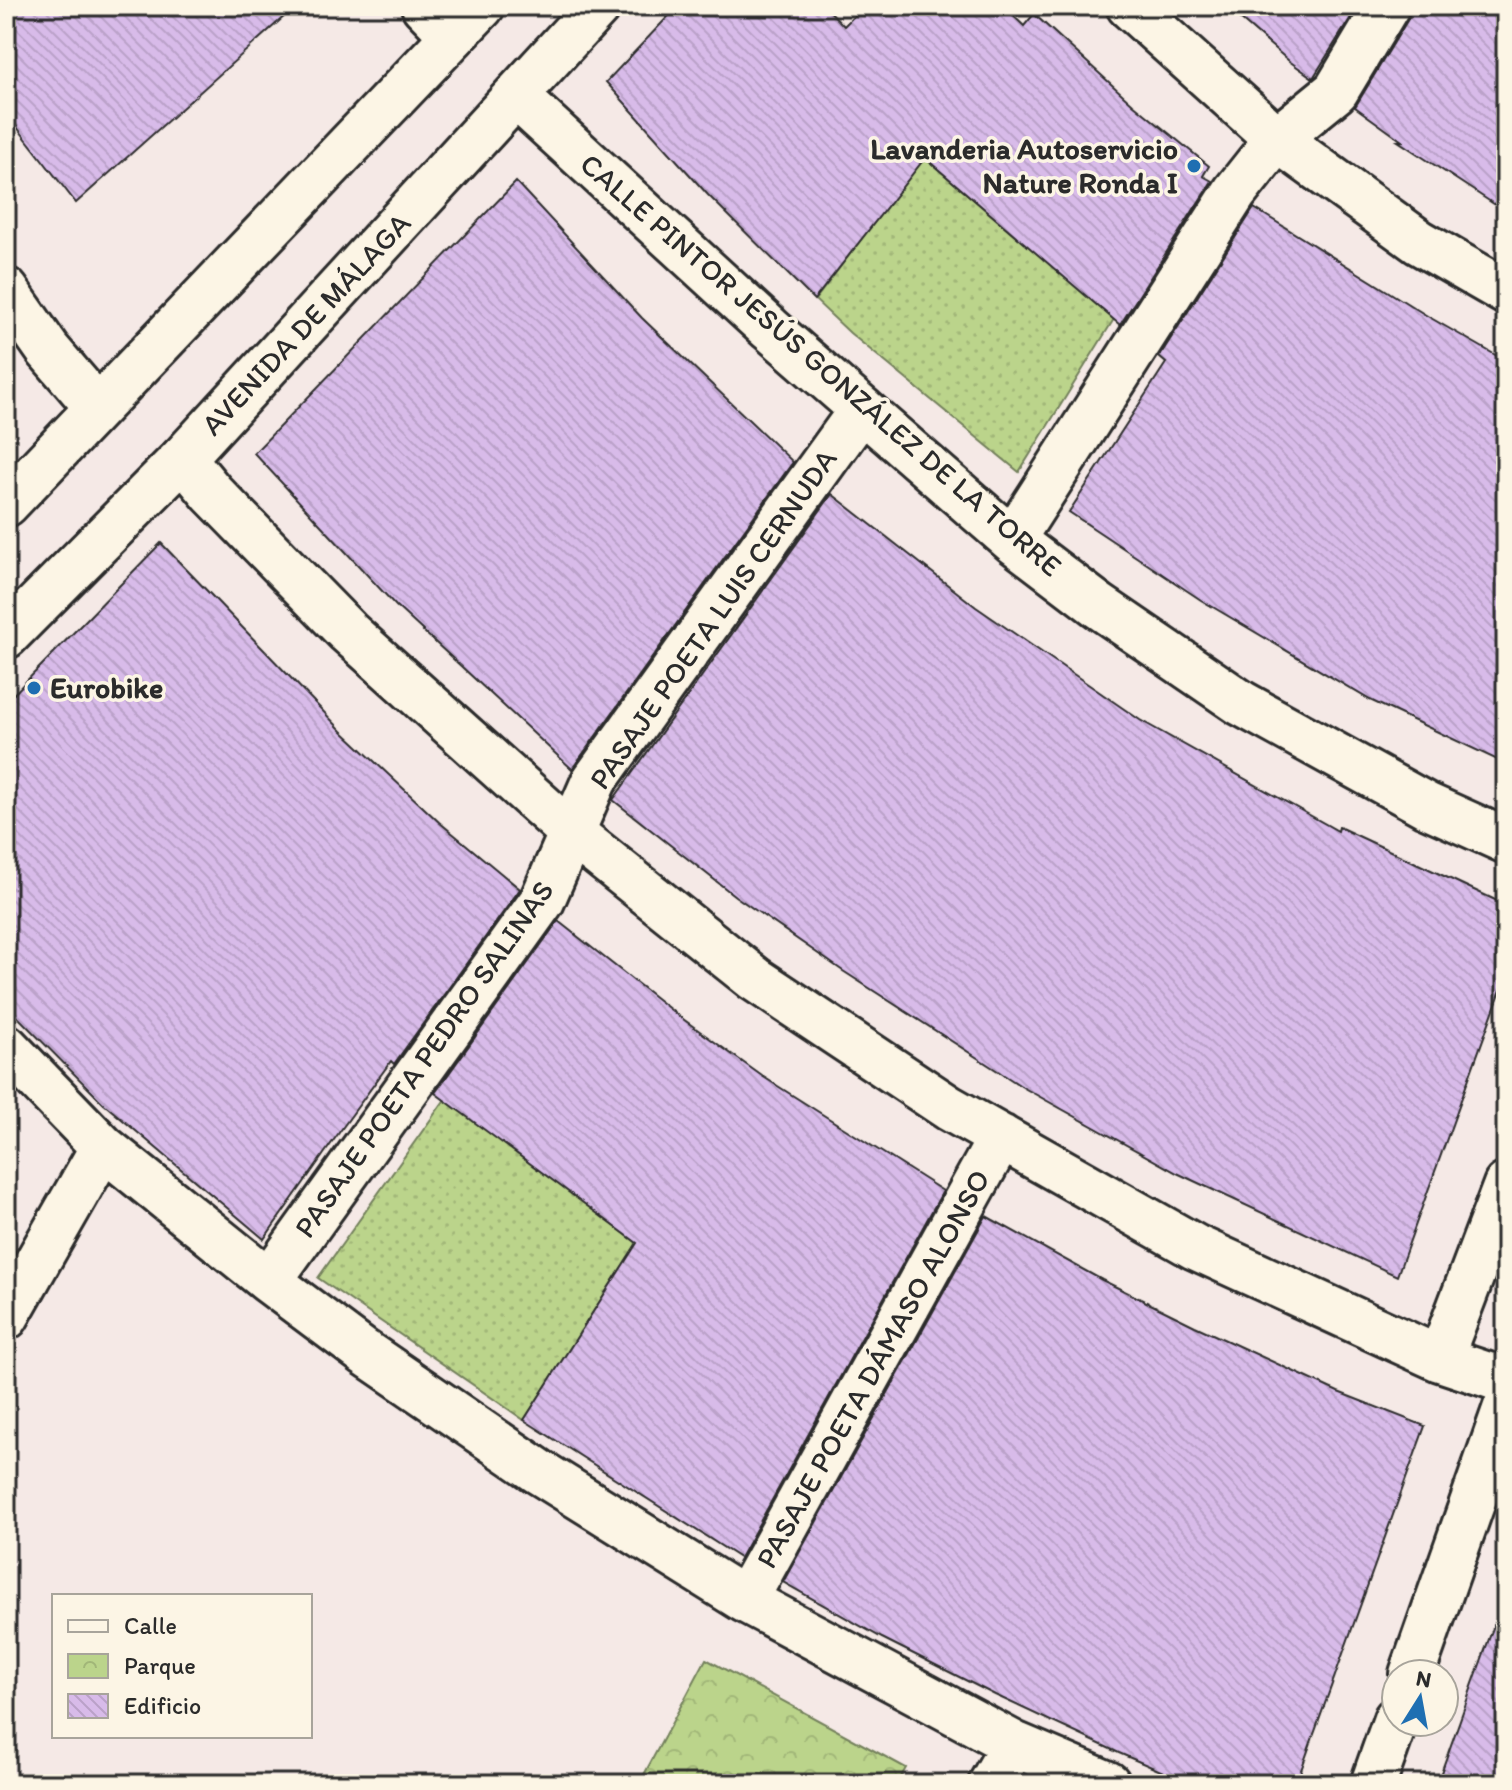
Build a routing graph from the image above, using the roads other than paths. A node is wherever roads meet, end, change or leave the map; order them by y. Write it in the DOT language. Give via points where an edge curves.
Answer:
graph roads {
  1 [pos="598,6"];
  2 [pos="1129,6"];
  3 [pos="1387,6"];
  4 [pos="453,16"];
  5 [pos="516,96"];
  6 [pos="1277,139"];
  7 [pos="6,290"];
  8 [pos="1506,292"];
  9 [pos="97,407"];
  10 [pos="862,409"];
  11 [pos="183,458"];
  12 [pos="6,504"];
  13 [pos="1012,540"];
  14 [pos="6,636"];
  15 [pos="572,833"];
  16 [pos="1506,841"];
  17 [pos="6,1047"];
  18 [pos="1001,1137"];
  19 [pos="103,1147"];
  20 [pos="1506,1185"];
  21 [pos="269,1281"];
  22 [pos="6,1317"];
  23 [pos="1440,1359"];
  24 [pos="1506,1381"];
  25 [pos="1506,1407"];
  26 [pos="745,1600"];
  27 [pos="1418,1658"];
  28 [pos="1389,1738"];
  29 [pos="1014,1744"];
  30 [pos="991,1784"];
  31 [pos="1108,1784"];
  32 [pos="1373,1784"];
  1 -- 5 [label="street, AVENIDA DE MÁLAGA"];
  2 -- 6 [label="street"];
  3 -- 6 [label="street" via="1336,91"];
  4 -- 9 [label="street"];
  5 -- 10 [label="street, CALLE PINTOR JESÚS GONZÁLEZ DE LA TORRE"];
  5 -- 11 [label="street, AVENIDA DE MÁLAGA"];
  6 -- 8 [label="street" via="1419,242"];
  6 -- 13 [label="street" via="1235,192"];
  7 -- 9 [label="street"];
  9 -- 12 [label="street"];
  10 -- 13 [label="street, CALLE PINTOR JESÚS GONZÁLEZ DE LA TORRE"];
  10 -- 15 [label="street, PASAJE POETA LUIS CERNUDA" via="594,781"];
  11 -- 14 [label="street, AVENIDA DE MÁLAGA"];
  11 -- 15 [label="street" via="348,632"];
  13 -- 16 [label="street, CALLE PINTOR JESÚS GONZÁLEZ DE LA TORRE" via="1241,703 1426,805"];
  15 -- 18 [label="street" via="755,979"];
  15 -- 21 [label="street, PASAJE POETA PEDRO SALINAS" via="542,901"];
  17 -- 19 [label="street"];
  18 -- 23 [label="street" via="1195,1247"];
  18 -- 26 [label="street, PASAJE POETA DÁMASO ALONSO"];
  19 -- 21 [label="street"];
  19 -- 22 [label="street"];
  20 -- 23 [label="street"];
  21 -- 26 [label="street" via="538,1471"];
  23 -- 24 [label="street"];
  25 -- 27 [label="street"];
  26 -- 29 [label="street"];
  28 -- 32 [label="street"];
  29 -- 30 [label="street"];
  29 -- 31 [label="street"];
}
